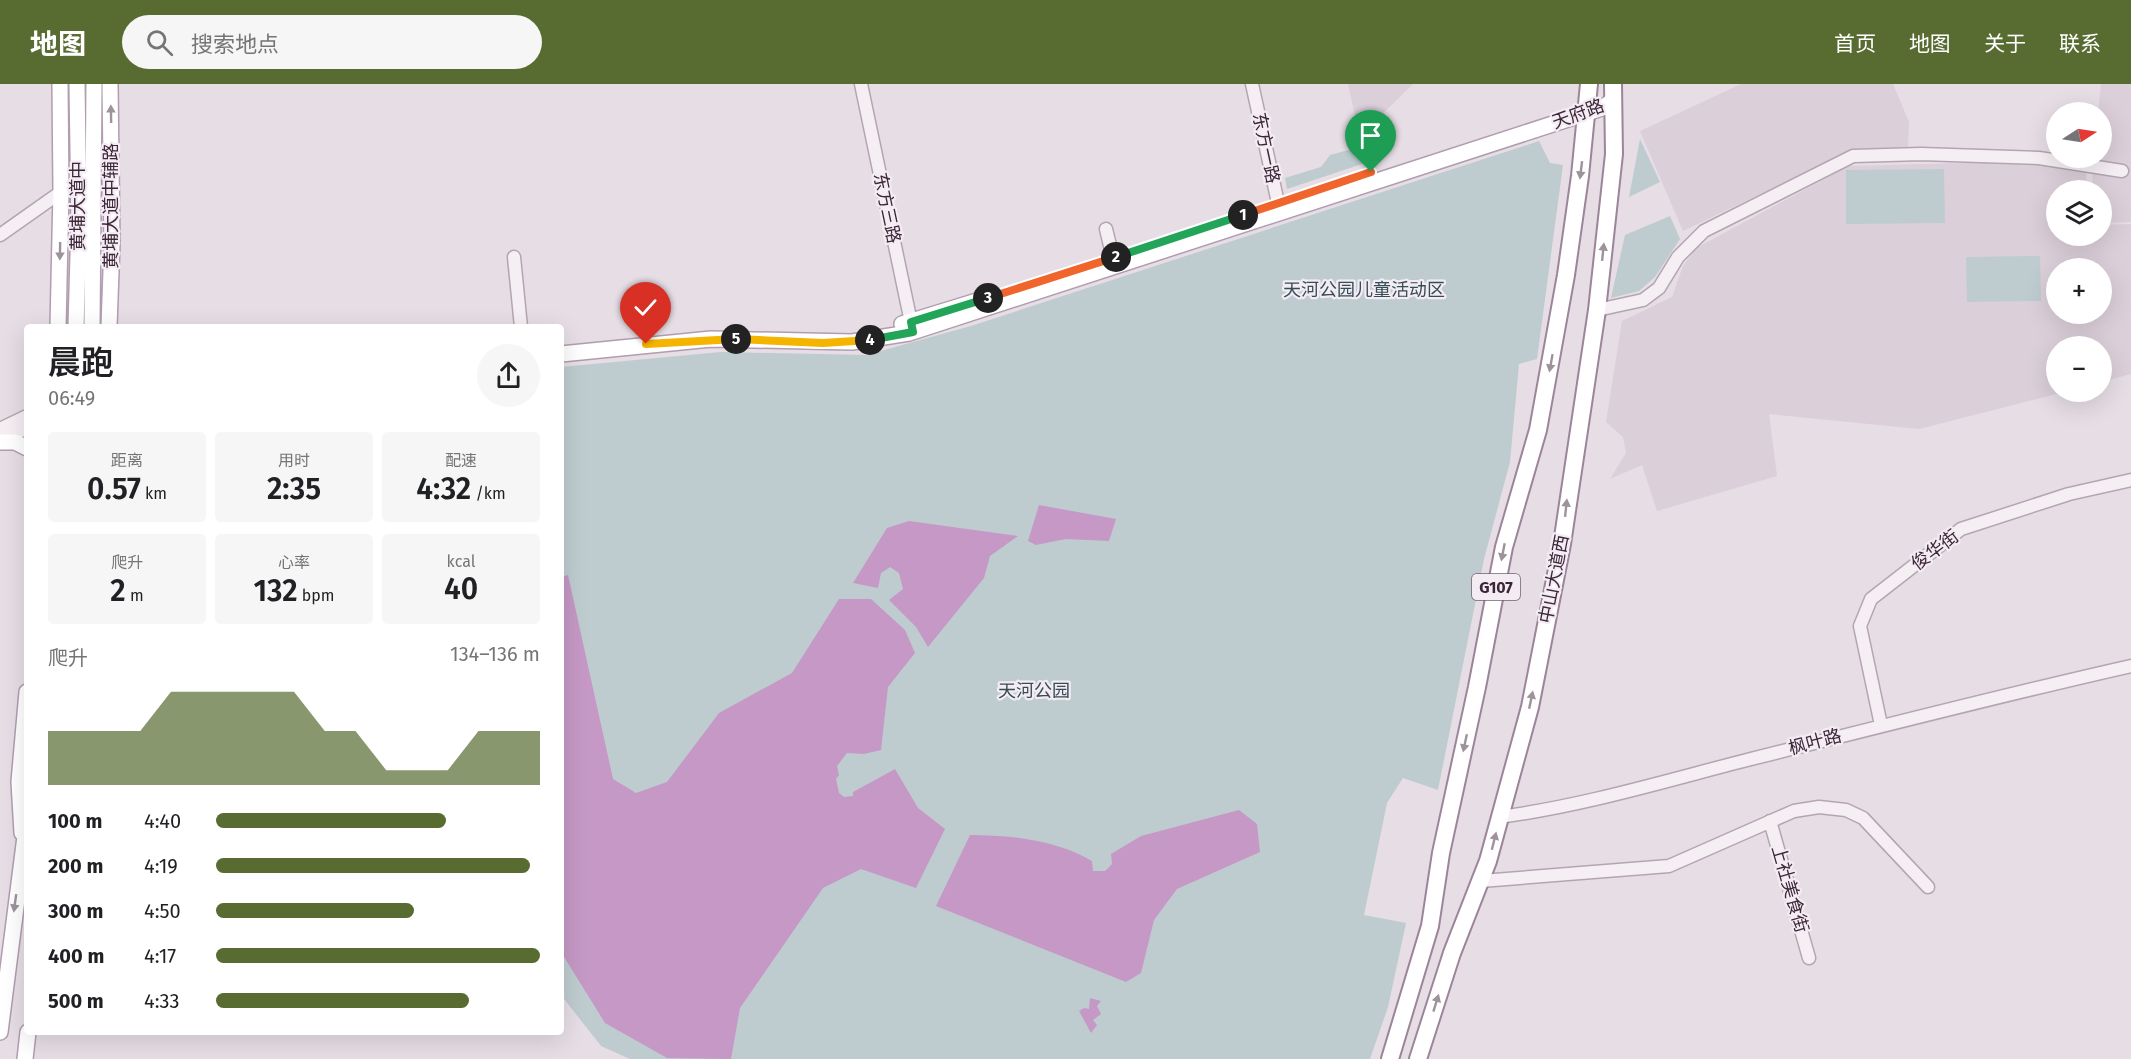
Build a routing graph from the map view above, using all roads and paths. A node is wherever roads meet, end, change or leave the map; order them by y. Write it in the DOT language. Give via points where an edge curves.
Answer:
graph roads {
  1 [pos="60,84"];
  2 [pos="77,84"];
  3 [pos="94,84"];
  4 [pos="110,84"];
  5 [pos="861,84"];
  6 [pos="1252,84"];
  7 [pos="1589,84"];
  8 [pos="1613,84"];
  9 [pos="1612,101"];
  10 [pos="1588,107"];
  11 [pos="2122,171"];
  12 [pos="61,192"];
  13 [pos="1279,208"];
  14 [pos="1106,229"];
  15 [pos="0,235"];
  16 [pos="514,257"];
  17 [pos="1113,258"];
  18 [pos="1597,310"];
  19 [pos="60,324"];
  20 [pos="76,324"];
  21 [pos="92,324"];
  22 [pos="108,324"];
  23 [pos="521,324"];
  24 [pos="912,327"];
  25 [pos="564,345"];
  26 [pos="564,354"];
  27 [pos="24,417"];
  28 [pos="0,429"];
  29 [pos="24,429"];
  30 [pos="0,441"];
  31 [pos="24,446"];
  32 [pos="2131,480"];
  33 [pos="2131,666"];
  34 [pos="1881,725"];
  35 [pos="24,726"];
  36 [pos="1499,817"];
  37 [pos="1770,821"];
  38 [pos="24,839"];
  39 [pos="23,845"];
  40 [pos="1481,881"];
  41 [pos="1928,887"];
  42 [pos="1809,957"];
  43 [pos="0,1032"];
  44 [pos="28,1035"];
  45 [pos="1422,1058"];
  46 [pos="25,1059"];
  47 [pos="1389,1059"];
  1 -- 12 [label="main road"];
  2 -- 20 [label="main road, 黄埔大道中"];
  3 -- 21 [label="main road, 黄埔大道中"];
  22 -- 4 [label="main road, 黄埔大道中辅路, one-way" via="112,243"];
  5 -- 24 [label="street, 东方三路"];
  6 -- 13 [label="street, 东方一路"];
  7 -- 10 [label="highway, G107"];
  8 -- 9 [label="highway, 中山大道西"];
  9 -- 10 [label="main road, 天府路" via="1603,98"];
  18 -- 9 [label="highway, 中山大道西, one-way" via="1614,154"];
  10 -- 13 [label="main road, 天府路"];
  10 -- 47 [label="highway, G107, one-way" via="1566,275 1538,430 1504,548 1441,853 1428,935"];
  11 -- 18 [label="street" via="2039,158 1853,156 1704,231 1678,257 1659,288 1643,300"];
  12 -- 15 [label="street"];
  12 -- 19 [label="main road, one-way"];
  13 -- 17 [label="main road, 天府路"];
  13 -- 24 [label="main road, 天府路"];
  14 -- 17 [label="street"];
  16 -- 23 [label="street"];
  17 -- 24 [label="main road, 天府路"];
  36 -- 18 [label="highway, 中山大道西, one-way" via="1530,707 1560,554"];
  24 -- 25 [label="main road, 天府路" via="844,333 712,330"];
  24 -- 26 [label="main road, 天府路" via="852,342 711,339"];
  27 -- 28 [label="street"];
  29 -- 30 [label="street"];
  30 -- 31 [label="main road"];
  32 -- 34 [label="street, 俊华街" via="2069,494 1961,529 1871,599 1860,626"];
  33 -- 34 [label="street, 枫叶路"];
  34 -- 36 [label="street, 枫叶路" via="1594,798"];
  35 -- 39 [label="main road" via="19,782"];
  40 -- 36 [label="highway, 中山大道西, one-way"];
  37 -- 40 [label="street" via="1669,866"];
  37 -- 41 [label="street" via="1794,811 1845,810 1863,818"];
  37 -- 42 [label="street, 上社美食街"];
  38 -- 39 [label="main road"];
  39 -- 43 [label="main road, one-way"];
  45 -- 40 [label="highway, 中山大道西, one-way" via="1452,953"];
  44 -- 46 [label="main road"];
}
